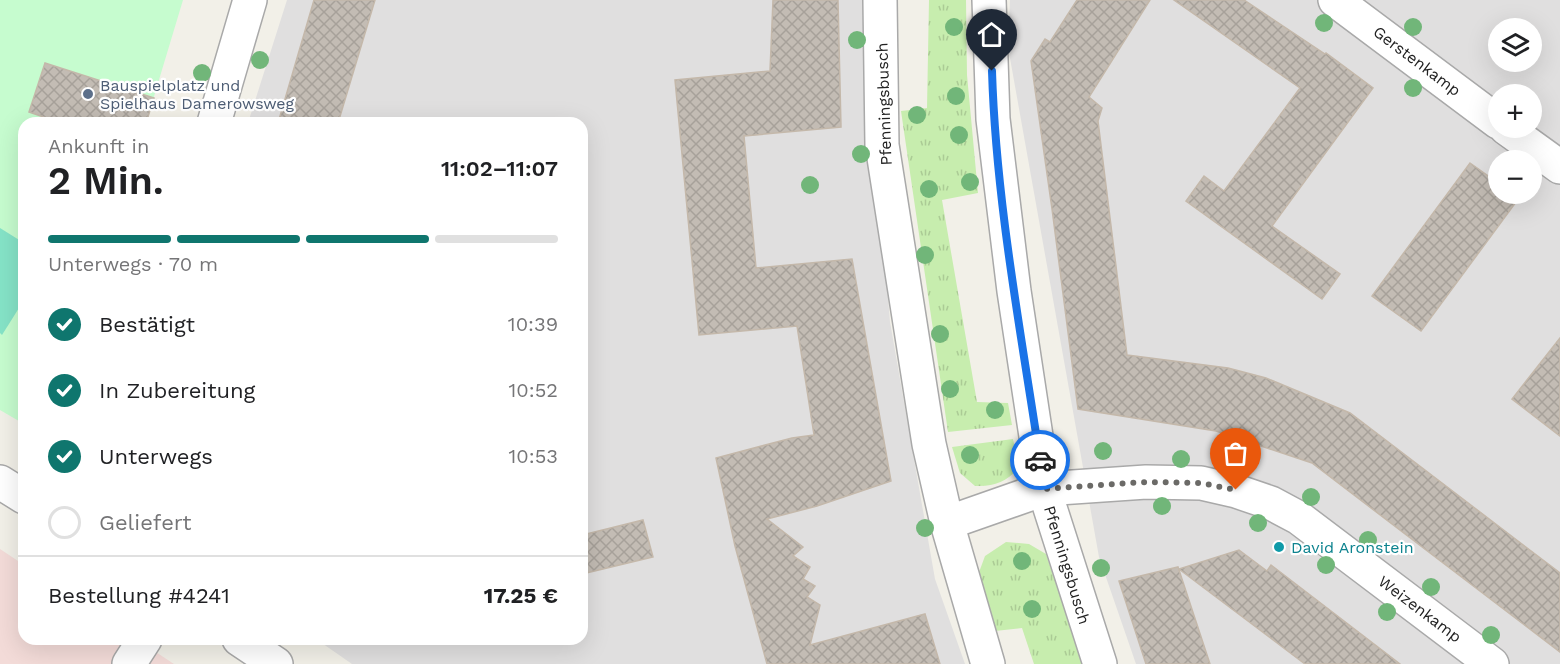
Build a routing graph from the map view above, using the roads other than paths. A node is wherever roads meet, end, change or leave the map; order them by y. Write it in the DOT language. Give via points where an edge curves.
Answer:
graph roads {
  1 [pos="250,0"];
  2 [pos="880,0"];
  3 [pos="989,0"];
  4 [pos="1335,0"];
  5 [pos="1488,115"];
  6 [pos="216,117"];
  7 [pos="1520,138"];
  8 [pos="1560,167"];
  9 [pos="0,482"];
  10 [pos="1044,489"];
  11 [pos="18,493"];
  12 [pos="947,523"];
  13 [pos="141,645"];
  14 [pos="248,645"];
  15 [pos="129,664"];
  16 [pos="276,664"];
  17 [pos="988,664"];
  18 [pos="1100,664"];
  19 [pos="1492,664"];
  1 -- 6 [label="street"];
  2 -- 12 [label="street, Pfenningsbusch" via="882,145 929,444"];
  3 -- 10 [label="street, Pfenningsbusch" via="993,119"];
  4 -- 5 [label="street, Gerstenkamp"];
  7 -- 8 [label="street"];
  9 -- 11 [label="street"];
  10 -- 12 [label="street, Weizenkamp"];
  10 -- 18 [label="street, Pfenningsbusch"];
  10 -- 19 [label="street, Weizenkamp" via="1146,482 1201,483 1271,503 1299,518"];
  12 -- 17 [label="street, Pfenningsbusch"];
  13 -- 15 [label="street"];
  14 -- 16 [label="street"];
}
